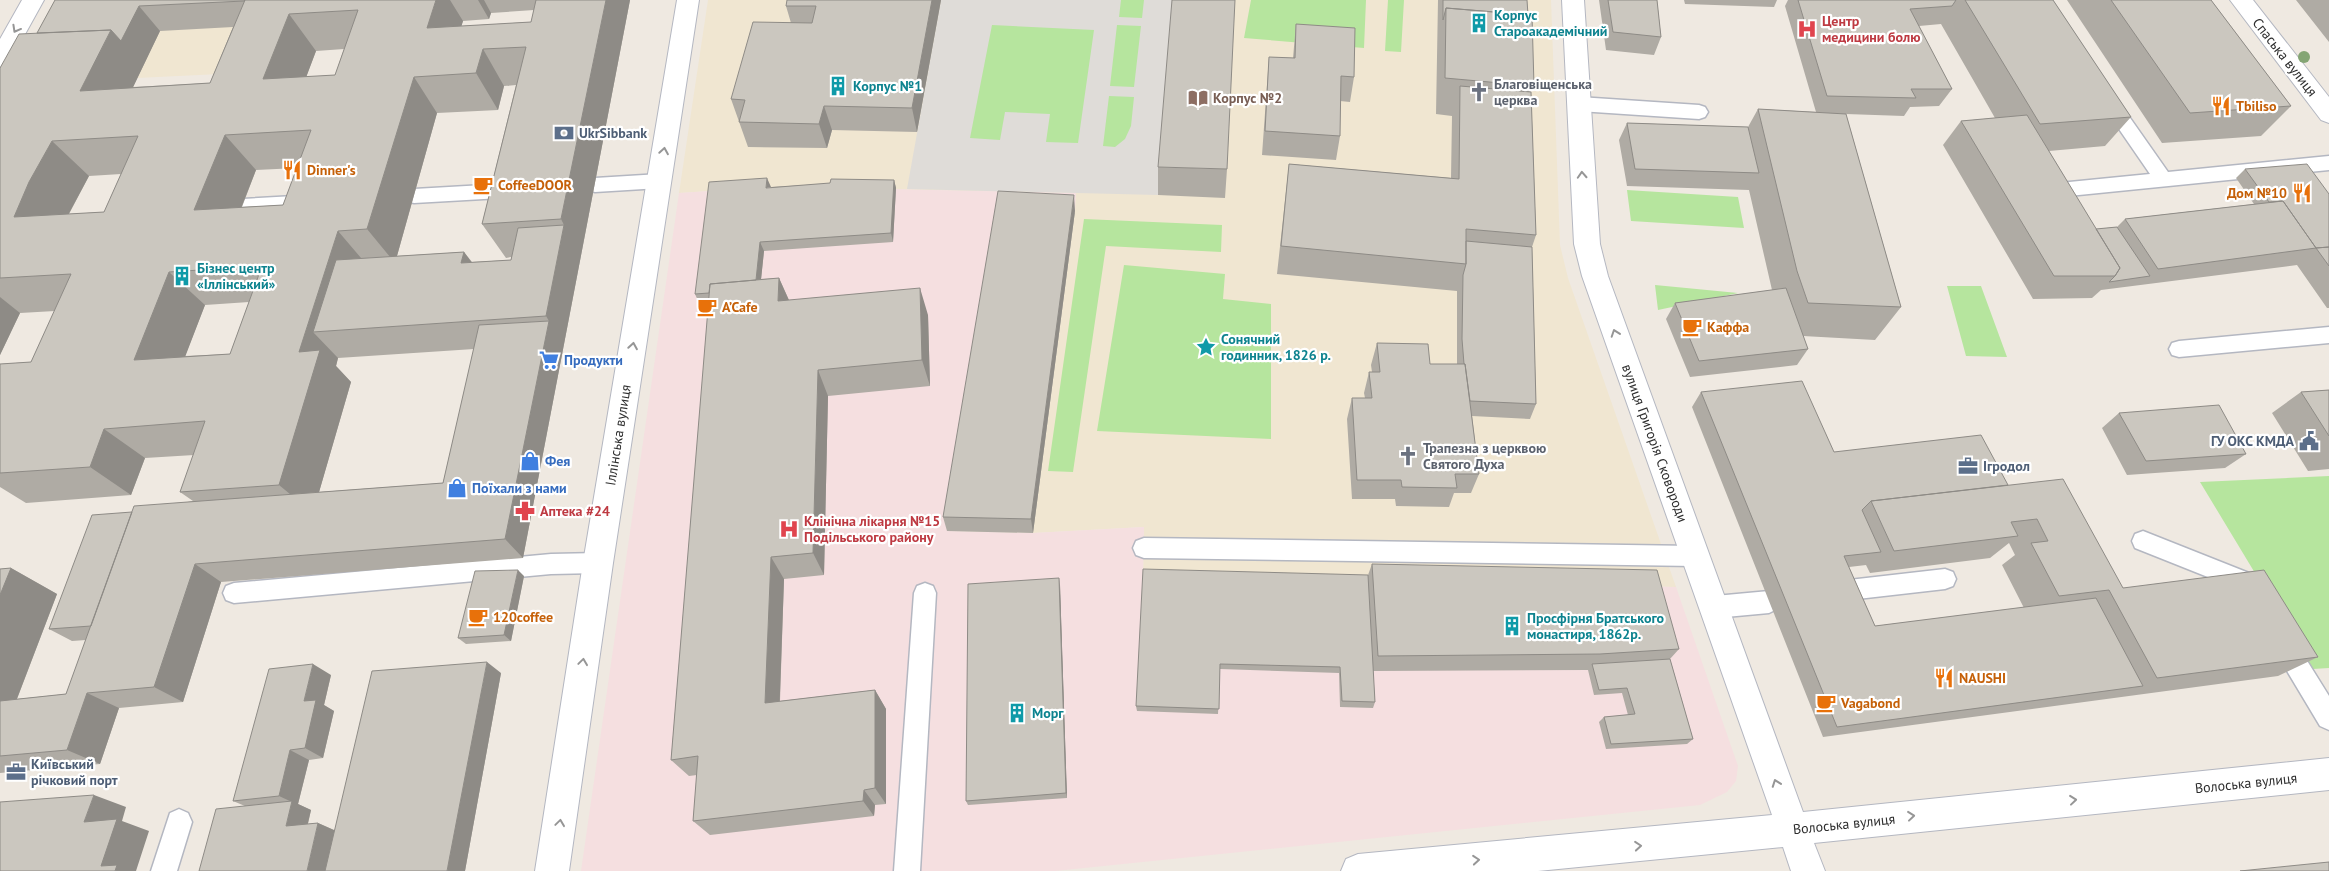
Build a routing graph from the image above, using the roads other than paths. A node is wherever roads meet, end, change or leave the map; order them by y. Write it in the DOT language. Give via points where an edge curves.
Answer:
graph roads {
  1 [pos="33,0"];
  2 [pos="688,0"];
  3 [pos="1573,0"];
  4 [pos="2241,0"];
  5 [pos="0,59"];
  6 [pos="2106,96"];
  7 [pos="1578,104"];
  8 [pos="1699,112"];
  9 [pos="2329,114"];
  10 [pos="2329,163"];
  11 [pos="2164,180"];
  12 [pos="660,181"];
  13 [pos="595,185"];
  14 [pos="521,189"];
  15 [pos="2049,191"];
  16 [pos="414,196"];
  17 [pos="327,201"];
  18 [pos="242,206"];
  19 [pos="2329,335"];
  20 [pos="2179,349"];
  21 [pos="2143,541"];
  22 [pos="1144,548"];
  23 [pos="1695,556"];
  24 [pos="598,563"];
  25 [pos="1945,579"];
  26 [pos="1840,591"];
  27 [pos="925,592"];
  28 [pos="234,593"];
  29 [pos="1769,602"];
  30 [pos="1715,607"];
  31 [pos="2329,718"];
  32 [pos="2329,774"];
  33 [pos="179,822"];
  34 [pos="1793,829"];
  35 [pos="164,871"];
  36 [pos="552,871"];
  37 [pos="907,871"];
  38 [pos="1358,871"];
  39 [pos="1808,871"];
  1 -- 5 [label="street, one-way"];
  12 -- 2 [label="street, Іллінська вулиця, one-way"];
  3 -- 7 [label="street, вулиця Григорія Сковороди"];
  4 -- 9 [label="street, Спаська вулиця"];
  6 -- 11 [label="lane"];
  7 -- 8 [label="lane"];
  23 -- 7 [label="street, вулиця Григорія Сковороди, one-way" via="1595,276 1587,244"];
  10 -- 11 [label="lane"];
  11 -- 15 [label="lane"];
  12 -- 13 [label="lane"];
  24 -- 12 [label="street, Іллінська вулиця, one-way"];
  14 -- 16 [label="lane"];
  17 -- 18 [label="lane"];
  19 -- 20 [label="lane"];
  21 -- 31 [label="lane" via="2246,582"];
  22 -- 23 [label="lane"];
  23 -- 30 [label="street, вулиця Григорія Сковороди"];
  24 -- 28 [label="lane" via="551,564"];
  36 -- 24 [label="street, Іллінська вулиця, one-way"];
  25 -- 26 [label="lane"];
  27 -- 37 [label="lane"];
  29 -- 30 [label="lane"];
  34 -- 30 [label="street, вулиця Григорія Сковороди, one-way"];
  34 -- 32 [label="street, Волоська вулиця, one-way"];
  33 -- 35 [label="lane"];
  38 -- 34 [label="street, Волоська вулиця, one-way"];
  34 -- 39 [label="street, вулиця Григорія Сковороди"];
}
